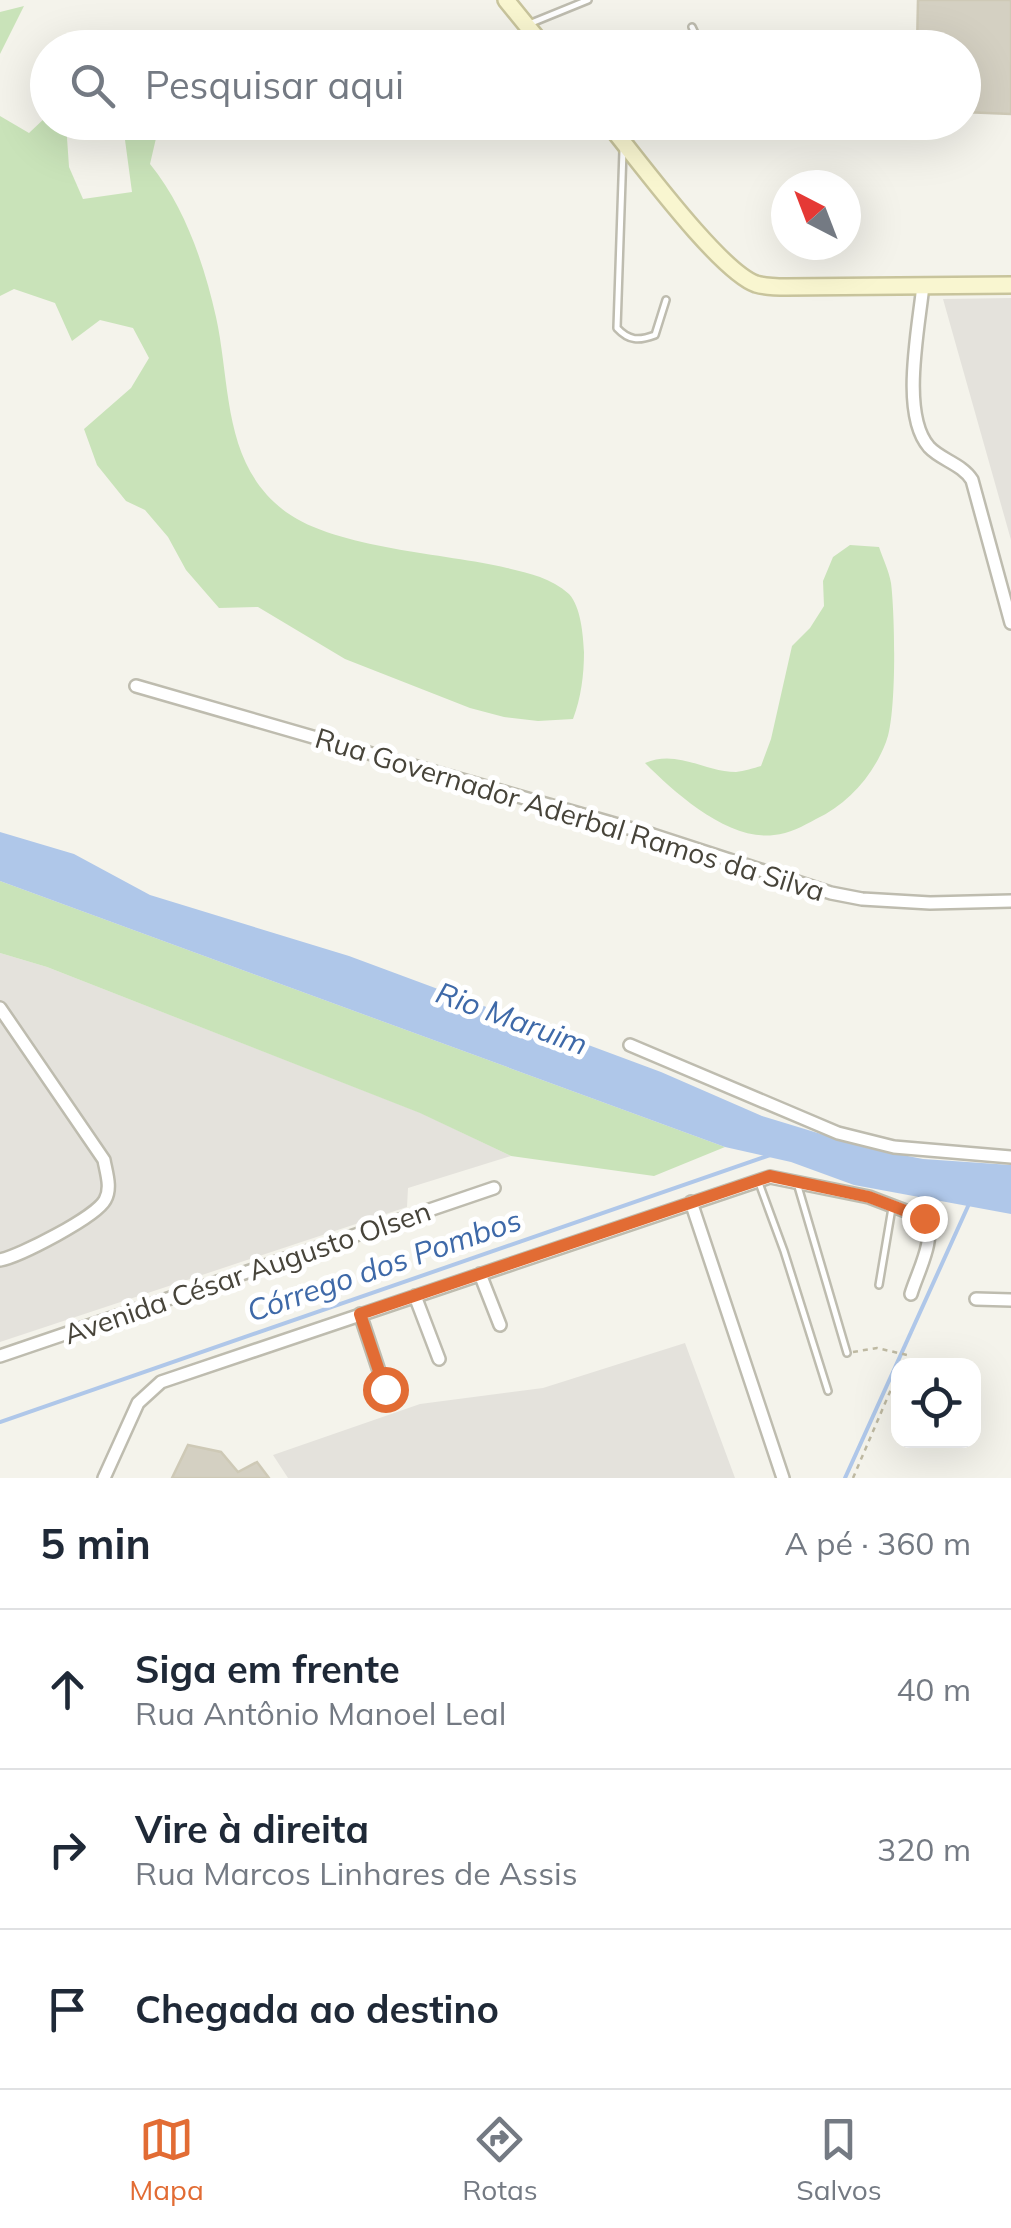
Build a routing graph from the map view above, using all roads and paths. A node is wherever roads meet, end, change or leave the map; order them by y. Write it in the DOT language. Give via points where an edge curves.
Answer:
graph roads {
  1 [pos="506,0"];
  2 [pos="588,0"];
  3 [pos="526,25"];
  4 [pos="692,27"];
  5 [pos="530,30"];
  6 [pos="693,30"];
  7 [pos="623,142"];
  8 [pos="1011,284"];
  9 [pos="922,286"];
  10 [pos="666,300"];
  11 [pos="1007,590"];
  12 [pos="1011,623"];
  13 [pos="136,686"];
  14 [pos="1011,901"];
  15 [pos="0,1008"];
  16 [pos="630,1046"];
  17 [pos="1011,1157"];
  18 [pos="796,1180"];
  19 [pos="758,1181"];
  20 [pos="494,1188"];
  21 [pos="691,1202"];
  22 [pos="893,1205"];
  23 [pos="0,1260"];
  24 [pos="480,1274"];
  25 [pos="879,1285"];
  26 [pos="911,1294"];
  27 [pos="415,1296"];
  28 [pos="976,1300"];
  29 [pos="1011,1300"];
  30 [pos="360,1314"];
  31 [pos="500,1325"];
  32 [pos="847,1353"];
  33 [pos="0,1356"];
  34 [pos="439,1358"];
  35 [pos="905,1358"];
  36 [pos="385,1389"];
  37 [pos="891,1390"];
  38 [pos="828,1391"];
  39 [pos="104,1478"];
  40 [pos="783,1478"];
  41 [pos="853,1478"];
  1 -- 3 [label="main road"];
  2 -- 3 [label="lane"];
  3 -- 5 [label="main road"];
  4 -- 6 [label="lane"];
  7 -- 9 [label="main road" via="704,240 756,284"];
  7 -- 10 [label="lane" via="617,328 640,341 655,336"];
  8 -- 9 [label="main road"];
  9 -- 11 [label="street" via="915,417 931,449 972,480"];
  11 -- 12 [label="street"];
  13 -- 14 [label="street, Rua Governador Aderbal Ramos da Silva" via="597,818 831,893 930,903"];
  15 -- 23 [label="street" via="104,1160 108,1186 96,1210"];
  16 -- 17 [label="street" via="838,1133 894,1147"];
  18 -- 19 [label="street"];
  18 -- 22 [label="street"];
  18 -- 32 [label="lane"];
  19 -- 21 [label="street"];
  19 -- 38 [label="lane"];
  20 -- 33 [label="street, Avenida César Augusto Olsen"];
  21 -- 24 [label="street"];
  21 -- 40 [label="street"];
  22 -- 25 [label="lane"];
  22 -- 26 [label="street" via="930,1225"];
  24 -- 27 [label="street"];
  24 -- 31 [label="street"];
  27 -- 30 [label="street"];
  27 -- 34 [label="street"];
  28 -- 29 [label="street"];
  30 -- 36 [label="street"];
  30 -- 39 [label="street" via="160,1382 138,1403"];
  32 -- 35 [label="path" via="896,1350"];
  37 -- 41 [label="path"];
}
